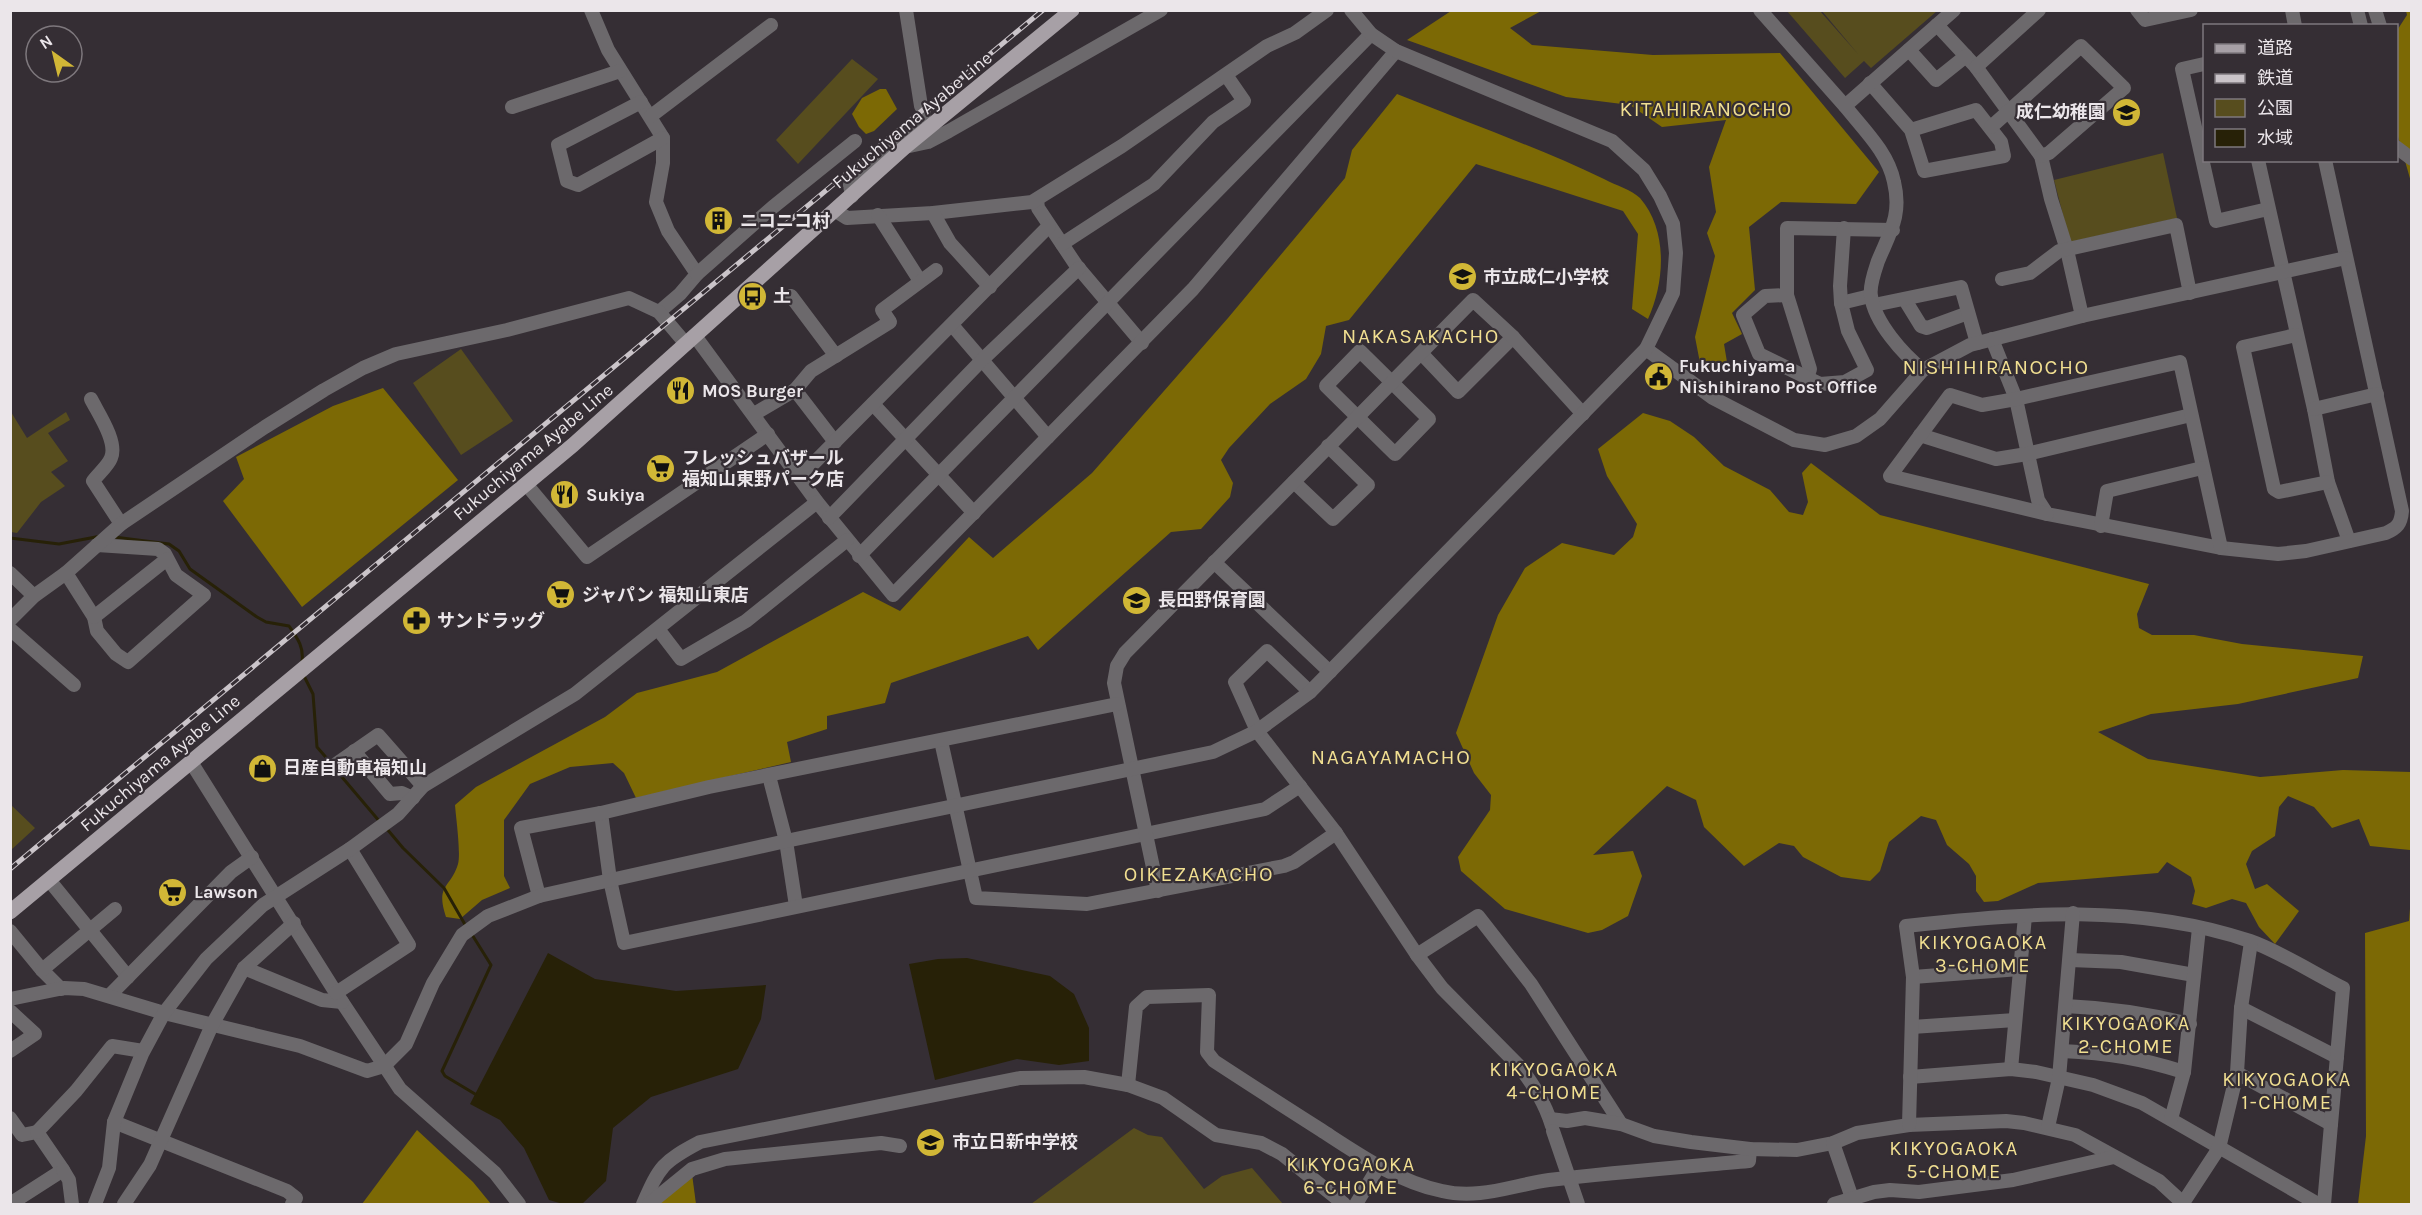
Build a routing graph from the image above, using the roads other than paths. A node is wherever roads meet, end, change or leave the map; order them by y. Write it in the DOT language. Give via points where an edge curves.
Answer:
graph roads {
  1 [pos="591,10"];
  2 [pos="906,10"];
  3 [pos="1072,10"];
  4 [pos="1161,10"];
  5 [pos="1327,10"];
  6 [pos="1351,10"];
  7 [pos="1760,10"];
  8 [pos="1954,10"];
  9 [pos="2038,10"];
  10 [pos="2137,10"];
  11 [pos="2191,10"];
  12 [pos="771,25"];
  13 [pos="1937,26"];
  14 [pos="1371,34"];
  15 [pos="1909,50"];
  16 [pos="1396,51"];
  17 [pos="1966,56"];
  18 [pos="2203,64"];
  19 [pos="1976,67"];
  20 [pos="620,70"];
  21 [pos="1226,75"];
  22 [pos="1870,83"];
  23 [pos="641,102"];
  24 [pos="1845,106"];
  25 [pos="512,108"];
  26 [pos="2009,111"];
  27 [pos="651,116"];
  28 [pos="1991,127"];
  29 [pos="1911,130"];
  30 [pos="663,138"];
  31 [pos="855,141"];
  32 [pos="905,147"];
  33 [pos="2398,148"];
  34 [pos="2041,156"];
  35 [pos="2412,159"];
  36 [pos="2258,162"];
  37 [pos="2325,162"];
  38 [pos="852,196"];
  39 [pos="1037,200"];
  40 [pos="2268,209"];
  41 [pos="836,210"];
  42 [pos="933,213"];
  43 [pos="878,215"];
  44 [pos="1049,226"];
  45 [pos="1845,228"];
  46 [pos="1893,230"];
  47 [pos="1062,244"];
  48 [pos="2067,250"];
  49 [pos="2346,258"];
  50 [pos="1079,268"];
  51 [pos="936,270"];
  52 [pos="2283,272"];
  53 [pos="697,274"];
  54 [pos="2002,279"];
  55 [pos="920,281"];
  56 [pos="990,286"];
  57 [pos="2190,293"];
  58 [pos="1787,295"];
  59 [pos="791,296"];
  60 [pos="1872,300"];
  61 [pos="1905,300"];
  62 [pos="1108,303"];
  63 [pos="1841,303"];
  64 [pos="659,312"];
  65 [pos="1968,313"];
  66 [pos="2082,316"];
  67 [pos="952,325"];
  68 [pos="2296,335"];
  69 [pos="1513,337"];
  70 [pos="1992,339"];
  71 [pos="691,340"];
  72 [pos="1142,343"];
  73 [pos="1977,343"];
  74 [pos="1646,349"];
  75 [pos="1422,354"];
  76 [pos="836,356"];
  77 [pos="982,360"];
  78 [pos="1923,370"];
  79 [pos="1807,378"];
  80 [pos="1394,382"];
  81 [pos="795,390"];
  82 [pos="2377,394"];
  83 [pos="1015,398"];
  84 [pos="91,399"];
  85 [pos="2016,399"];
  86 [pos="873,404"];
  87 [pos="2314,408"];
  88 [pos="754,414"];
  89 [pos="1583,414"];
  90 [pos="2191,415"];
  91 [pos="1357,418"];
  92 [pos="768,434"];
  93 [pos="1920,435"];
  94 [pos="1048,436"];
  95 [pos="906,438"];
  96 [pos="835,442"];
  97 [pos="1329,446"];
  98 [pos="2026,454"];
  99 [pos="2202,468"];
  100 [pos="939,474"];
  101 [pos="800,477"];
  102 [pos="1294,482"];
  103 [pos="2328,482"];
  104 [pos="526,484"];
  105 [pos="817,502"];
  106 [pos="974,513"];
  107 [pos="2047,513"];
  108 [pos="829,518"];
  109 [pos="118,526"];
  110 [pos="2102,526"];
  111 [pos="847,540"];
  112 [pos="2349,541"];
  113 [pos="100,543"];
  114 [pos="2221,548"];
  115 [pos="860,556"];
  116 [pos="167,559"];
  117 [pos="1214,562"];
  118 [pos="10,573"];
  119 [pos="66,573"];
  120 [pos="34,596"];
  121 [pos="94,617"];
  122 [pos="10,620"];
  123 [pos="10,629"];
  124 [pos="658,629"];
  125 [pos="1330,672"];
  126 [pos="74,685"];
  127 [pos="1310,692"];
  128 [pos="1117,704"];
  129 [pos="1257,731"];
  130 [pos="941,741"];
  131 [pos="354,751"];
  132 [pos="191,762"];
  133 [pos="329,769"];
  134 [pos="1133,769"];
  135 [pos="769,776"];
  136 [pos="423,786"];
  137 [pos="1300,786"];
  138 [pos="413,798"];
  139 [pos="956,806"];
  140 [pos="601,813"];
  141 [pos="1145,833"];
  142 [pos="1336,833"];
  143 [pos="786,841"];
  144 [pos="350,849"];
  145 [pos="252,857"];
  146 [pos="969,870"];
  147 [pos="49,880"];
  148 [pos="610,880"];
  149 [pos="1158,891"];
  150 [pos="539,896"];
  151 [pos="277,897"];
  152 [pos="796,906"];
  153 [pos="115,909"];
  154 [pos="10,912"];
  155 [pos="2073,913"];
  156 [pos="2025,916"];
  157 [pos="294,923"];
  158 [pos="2199,928"];
  159 [pos="90,930"];
  160 [pos="10,931"];
  161 [pos="2251,942"];
  162 [pos="1417,955"];
  163 [pos="2070,960"];
  164 [pos="244,968"];
  165 [pos="2020,969"];
  166 [pos="42,970"];
  167 [pos="2194,975"];
  168 [pos="128,977"];
  169 [pos="1913,977"];
  170 [pos="61,989"];
  171 [pos="110,995"];
  172 [pos="339,998"];
  173 [pos="10,999"];
  174 [pos="2066,1006"];
  175 [pos="2241,1008"];
  176 [pos="10,1011"];
  177 [pos="164,1013"];
  178 [pos="2015,1020"];
  179 [pos="2190,1024"];
  180 [pos="212,1025"];
  181 [pos="1912,1027"];
  182 [pos="10,1051"];
  183 [pos="144,1051"];
  184 [pos="2061,1051"];
  185 [pos="2337,1057"];
  186 [pos="384,1066"];
  187 [pos="2011,1069"];
  188 [pos="2184,1072"];
  189 [pos="2237,1073"];
  190 [pos="1910,1077"];
  191 [pos="2059,1078"];
  192 [pos="1128,1085"];
  193 [pos="10,1118"];
  194 [pos="2170,1119"];
  195 [pos="114,1122"];
  196 [pos="1621,1124"];
  197 [pos="2331,1124"];
  198 [pos="1552,1125"];
  199 [pos="1909,1125"];
  200 [pos="2048,1127"];
  201 [pos="38,1132"];
  202 [pos="16,1138"];
  203 [pos="160,1143"];
  204 [pos="1833,1143"];
  205 [pos="900,1146"];
  206 [pos="2219,1148"];
  207 [pos="1750,1149"];
  208 [pos="2114,1157"];
  209 [pos="1379,1166"];
  210 [pos="63,1170"];
  211 [pos="1890,1190"];
  212 [pos="1852,1198"];
  213 [pos="10,1204"];
  214 [pos="72,1204"];
  215 [pos="95,1204"];
  216 [pos="124,1204"];
  217 [pos="292,1204"];
  218 [pos="519,1204"];
  219 [pos="643,1204"];
  220 [pos="649,1204"];
  221 [pos="1344,1204"];
  222 [pos="1356,1204"];
  223 [pos="1578,1204"];
  224 [pos="1834,1204"];
  225 [pos="1891,1204"];
  226 [pos="2183,1204"];
  227 [pos="2318,1204"];
  228 [pos="2324,1204"];
  1 -- 20 [label="street"];
  2 -- 38 [label="street" via="924,111 922,120 850,185"];
  3 -- 32 [label="main road, Fukuchiyama Ayabe Line"];
  4 -- 32 [label="street" via="928,142"];
  5 -- 21 [label="street"];
  6 -- 14 [label="street"];
  7 -- 24 [label="street"];
  8 -- 13 [label="street"];
  9 -- 19 [label="street"];
  10 -- 11 [label="street" via="2145,20"];
  12 -- 27 [label="street"];
  13 -- 15 [label="street"];
  13 -- 17 [label="street"];
  14 -- 16 [label="street"];
  14 -- 62 [label="street"];
  15 -- 17 [label="street" via="1936,80"];
  15 -- 22 [label="street"];
  16 -- 72 [label="street" via="1193,289"];
  16 -- 74 [label="street" via="1612,141 1644,170 1672,224 1676,253 1673,293"];
  17 -- 19 [label="street"];
  18 -- 40 [label="street" via="2182,69 2216,221"];
  19 -- 26 [label="street"];
  20 -- 23 [label="street"];
  20 -- 25 [label="street"];
  21 -- 39 [label="street"];
  21 -- 47 [label="street" via="1244,101 1213,122 1154,184"];
  22 -- 24 [label="street"];
  22 -- 29 [label="street"];
  23 -- 27 [label="street"];
  23 -- 30 [label="street" via="558,145 567,181 578,185"];
  24 -- 46 [label="street" via="1888,163 1897,204"];
  26 -- 28 [label="street"];
  26 -- 34 [label="street"];
  26 -- 34 [label="street" via="2081,46 2124,88"];
  27 -- 30 [label="street"];
  28 -- 29 [label="street" via="1976,110"];
  28 -- 29 [label="street" via="2004,156 1924,171"];
  30 -- 53 [label="street" via="656,202 668,231"];
  31 -- 53 [label="street"];
  32 -- 38 [label="main road, Fukuchiyama Ayabe Line"];
  33 -- 35 [label="street"];
  34 -- 48 [label="street"];
  36 -- 40 [label="street"];
  37 -- 49 [label="street"];
  38 -- 41 [label="main road, Fukuchiyama Ayabe Line"];
  39 -- 42 [label="street"];
  39 -- 44 [label="street"];
  40 -- 52 [label="street"];
  41 -- 43 [label="street" via="847,218"];
  41 -- 71 [label="main road, Fukuchiyama Ayabe Line"];
  42 -- 43 [label="street"];
  42 -- 56 [label="street" via="950,243"];
  43 -- 55 [label="street"];
  44 -- 47 [label="street"];
  44 -- 56 [label="street"];
  45 -- 46 [label="street"];
  45 -- 58 [label="street" via="1787,228"];
  45 -- 63 [label="street"];
  46 -- 60 [label="street" via="1878,261"];
  47 -- 50 [label="street"];
  48 -- 54 [label="street" via="2050,256 2031,273"];
  48 -- 57 [label="street" via="2176,225"];
  48 -- 66 [label="street"];
  49 -- 52 [label="street"];
  49 -- 82 [label="street"];
  50 -- 62 [label="street"];
  50 -- 77 [label="street"];
  51 -- 55 [label="street"];
  52 -- 57 [label="street"];
  52 -- 68 [label="street"];
  53 -- 64 [label="street"];
  55 -- 76 [label="street" via="882,310 890,322"];
  56 -- 67 [label="street"];
  57 -- 66 [label="street"];
  58 -- 79 [label="street" via="1810,369"];
  58 -- 79 [label="street" via="1765,296 1743,315 1759,354"];
  59 -- 76 [label="street"];
  60 -- 61 [label="street"];
  60 -- 63 [label="street"];
  60 -- 78 [label="street" via="1892,339"];
  61 -- 65 [label="street" via="1920,326 1927,328"];
  61 -- 65 [label="street" via="1961,287"];
  62 -- 72 [label="street"];
  62 -- 83 [label="street"];
  63 -- 79 [label="street" via="1848,331 1867,370 1845,382 1820,384"];
  64 -- 71 [label="street"];
  64 -- 109 [label="street" via="629,298 396,354 363,368 284,415"];
  65 -- 73 [label="street"];
  66 -- 70 [label="street"];
  67 -- 77 [label="street"];
  67 -- 86 [label="street"];
  68 -- 87 [label="street"];
  68 -- 103 [label="street" via="2243,347 2274,489 2279,492"];
  69 -- 75 [label="street" via="1473,300"];
  69 -- 75 [label="street" via="1458,392"];
  69 -- 89 [label="street"];
  70 -- 73 [label="street"];
  70 -- 85 [label="street"];
  71 -- 88 [label="street"];
  71 -- 104 [label="main road, Fukuchiyama Ayabe Line"];
  72 -- 94 [label="street"];
  73 -- 78 [label="street"];
  74 -- 78 [label="street" via="1722,403 1794,440 1825,444 1856,436 1880,419"];
  74 -- 89 [label="street"];
  75 -- 80 [label="street"];
  76 -- 81 [label="street" via="811,371"];
  77 -- 83 [label="street"];
  77 -- 95 [label="street"];
  80 -- 91 [label="street"];
  80 -- 91 [label="street" via="1360,351 1326,386"];
  80 -- 91 [label="street" via="1430,419 1395,454"];
  81 -- 88 [label="street"];
  81 -- 96 [label="street"];
  82 -- 87 [label="street"];
  82 -- 112 [label="street" via="2402,520 2397,528"];
  83 -- 94 [label="street"];
  83 -- 100 [label="street"];
  84 -- 109 [label="street" via="112,447 112,458 93,481"];
  85 -- 90 [label="street" via="2180,362"];
  85 -- 93 [label="street" via="1982,405 1950,394"];
  85 -- 98 [label="street"];
  86 -- 95 [label="street"];
  86 -- 96 [label="street"];
  87 -- 103 [label="street"];
  88 -- 92 [label="street"];
  89 -- 125 [label="street"];
  90 -- 98 [label="street"];
  90 -- 99 [label="street"];
  91 -- 97 [label="street"];
  92 -- 101 [label="street"];
  92 -- 104 [label="street" via="587,556"];
  93 -- 98 [label="street" via="1996,459"];
  93 -- 107 [label="street" via="1890,476"];
  94 -- 106 [label="street"];
  95 -- 100 [label="street"];
  95 -- 108 [label="street"];
  96 -- 101 [label="street"];
  97 -- 102 [label="street"];
  97 -- 102 [label="street" via="1368,485 1333,519"];
  98 -- 107 [label="street" via="2038,500"];
  99 -- 110 [label="street" via="2107,491"];
  99 -- 114 [label="street"];
  100 -- 106 [label="street"];
  100 -- 115 [label="street"];
  101 -- 105 [label="street"];
  102 -- 117 [label="street"];
  103 -- 112 [label="street"];
  104 -- 132 [label="main road, Fukuchiyama Ayabe Line"];
  105 -- 108 [label="street"];
  105 -- 124 [label="street"];
  106 -- 115 [label="street" via="893,595"];
  107 -- 110 [label="street"];
  108 -- 111 [label="street"];
  109 -- 113 [label="street"];
  110 -- 114 [label="street"];
  111 -- 115 [label="street"];
  111 -- 124 [label="street" via="746,621 681,659"];
  112 -- 114 [label="street" via="2278,554"];
  113 -- 116 [label="street" via="158,549"];
  113 -- 119 [label="street"];
  116 -- 121 [label="street"];
  116 -- 121 [label="street" via="176,575 204,595 128,662 97,631"];
  117 -- 125 [label="street"];
  117 -- 128 [label="street" via="1125,653 1117,666 1114,683"];
  118 -- 120 [label="street"];
  119 -- 120 [label="street"];
  119 -- 121 [label="street"];
  120 -- 122 [label="street"];
  123 -- 126 [label="street"];
  124 -- 136 [label="street" via="575,694"];
  125 -- 127 [label="street"];
  127 -- 129 [label="street"];
  127 -- 129 [label="street" via="1267,651 1235,682"];
  128 -- 130 [label="street"];
  128 -- 134 [label="street"];
  129 -- 134 [label="street" via="1213,752"];
  129 -- 137 [label="street"];
  130 -- 135 [label="street"];
  130 -- 139 [label="street"];
  131 -- 133 [label="street"];
  131 -- 136 [label="street" via="378,735"];
  131 -- 138 [label="street" via="390,794 402,793"];
  132 -- 145 [label="street"];
  132 -- 147 [label="main road, Fukuchiyama Ayabe Line"];
  134 -- 139 [label="street"];
  134 -- 141 [label="street"];
  135 -- 140 [label="street"];
  135 -- 143 [label="street"];
  136 -- 138 [label="street"];
  137 -- 141 [label="street" via="1265,809"];
  137 -- 142 [label="street"];
  138 -- 144 [label="street"];
  139 -- 143 [label="street"];
  139 -- 146 [label="street"];
  140 -- 148 [label="street"];
  140 -- 150 [label="street" via="521,828"];
  141 -- 146 [label="street"];
  141 -- 149 [label="street"];
  142 -- 149 [label="street" via="1284,866"];
  142 -- 162 [label="street"];
  143 -- 148 [label="street"];
  143 -- 152 [label="street"];
  144 -- 151 [label="street"];
  144 -- 172 [label="street" via="409,945"];
  145 -- 151 [label="street"];
  145 -- 168 [label="street" via="231,872"];
  146 -- 149 [label="street" via="976,897 1087,904"];
  146 -- 152 [label="street"];
  147 -- 154 [label="main road, Fukuchiyama Ayabe Line"];
  147 -- 159 [label="street"];
  148 -- 150 [label="street"];
  148 -- 152 [label="street" via="624,943"];
  150 -- 186 [label="street" via="488,916 462,934 433,983 406,1044"];
  151 -- 157 [label="street"];
  151 -- 177 [label="street" via="262,905 206,959"];
  153 -- 159 [label="street"];
  155 -- 156 [label="street"];
  155 -- 158 [label="street" via="2144,917"];
  155 -- 163 [label="street"];
  156 -- 165 [label="street"];
  156 -- 169 [label="street" via="1906,926"];
  157 -- 164 [label="street"];
  157 -- 172 [label="street"];
  158 -- 161 [label="street"];
  158 -- 167 [label="street"];
  159 -- 166 [label="street"];
  159 -- 168 [label="street"];
  160 -- 166 [label="street"];
  161 -- 175 [label="street"];
  161 -- 185 [label="street" via="2343,988"];
  162 -- 196 [label="street" via="1478,916 1531,984"];
  162 -- 198 [label="street" via="1442,988 1520,1067 1539,1092"];
  163 -- 167 [label="street" via="2121,962"];
  163 -- 174 [label="street"];
  164 -- 172 [label="street" via="322,1000"];
  164 -- 180 [label="street"];
  165 -- 169 [label="street"];
  165 -- 178 [label="street"];
  166 -- 170 [label="street"];
  167 -- 179 [label="street"];
  168 -- 171 [label="street"];
  169 -- 181 [label="street"];
  170 -- 171 [label="street"];
  170 -- 173 [label="street"];
  171 -- 177 [label="street"];
  172 -- 186 [label="street"];
  174 -- 179 [label="street" via="2143,1012"];
  174 -- 184 [label="street"];
  175 -- 185 [label="street"];
  175 -- 189 [label="street"];
  176 -- 182 [label="street" via="35,1034"];
  177 -- 180 [label="street"];
  177 -- 183 [label="street"];
  178 -- 181 [label="street"];
  178 -- 187 [label="street"];
  179 -- 188 [label="street"];
  180 -- 186 [label="street" via="300,1046 367,1071"];
  180 -- 203 [label="street"];
  181 -- 190 [label="street"];
  183 -- 195 [label="street"];
  183 -- 201 [label="street" via="112,1046"];
  184 -- 188 [label="street" via="2121,1055"];
  184 -- 191 [label="street"];
  185 -- 197 [label="street"];
  186 -- 218 [label="street" via="400,1089 495,1173"];
  187 -- 190 [label="street"];
  187 -- 191 [label="street"];
  188 -- 194 [label="street"];
  189 -- 197 [label="street"];
  189 -- 206 [label="street"];
  190 -- 199 [label="street"];
  191 -- 194 [label="street" via="2123,1095"];
  191 -- 200 [label="street"];
  192 -- 209 [label="street" via="1136,1006 1147,997 1209,995 1207,1052 1214,1060"];
  192 -- 219 [label="street" via="1084,1077 1020,1078 700,1142 672,1156 657,1173"];
  192 -- 221 [label="street" via="1163,1098 1216,1135 1261,1143 1282,1154"];
  193 -- 202 [label="street"];
  194 -- 206 [label="street"];
  195 -- 203 [label="street"];
  195 -- 215 [label="street" via="109,1167"];
  196 -- 198 [label="street" via="1585,1118"];
  196 -- 207 [label="street" via="1654,1136"];
  197 -- 228 [label="street"];
  198 -- 223 [label="street, bridge"];
  199 -- 200 [label="street" via="2006,1121"];
  199 -- 204 [label="street" via="1857,1133"];
  200 -- 208 [label="street" via="2075,1135"];
  201 -- 202 [label="street"];
  201 -- 210 [label="street"];
  203 -- 216 [label="street" via="150,1166"];
  203 -- 217 [label="street" via="287,1191 296,1198"];
  204 -- 207 [label="street" via="1797,1150"];
  204 -- 212 [label="street"];
  205 -- 220 [label="street" via="881,1143 725,1159 692,1169"];
  206 -- 226 [label="street"];
  206 -- 227 [label="street"];
  207 -- 209 [label="street" via="1749,1161 1606,1173 1465,1195 1421,1185"];
  208 -- 211 [label="street" via="2013,1180 1919,1192"];
  208 -- 226 [label="street" via="2159,1181"];
  209 -- 222 [label="street"];
  210 -- 213 [label="street"];
  210 -- 214 [label="street" via="69,1180"];
  211 -- 212 [label="street"];
  211 -- 225 [label="street"];
  212 -- 224 [label="street"];
}
